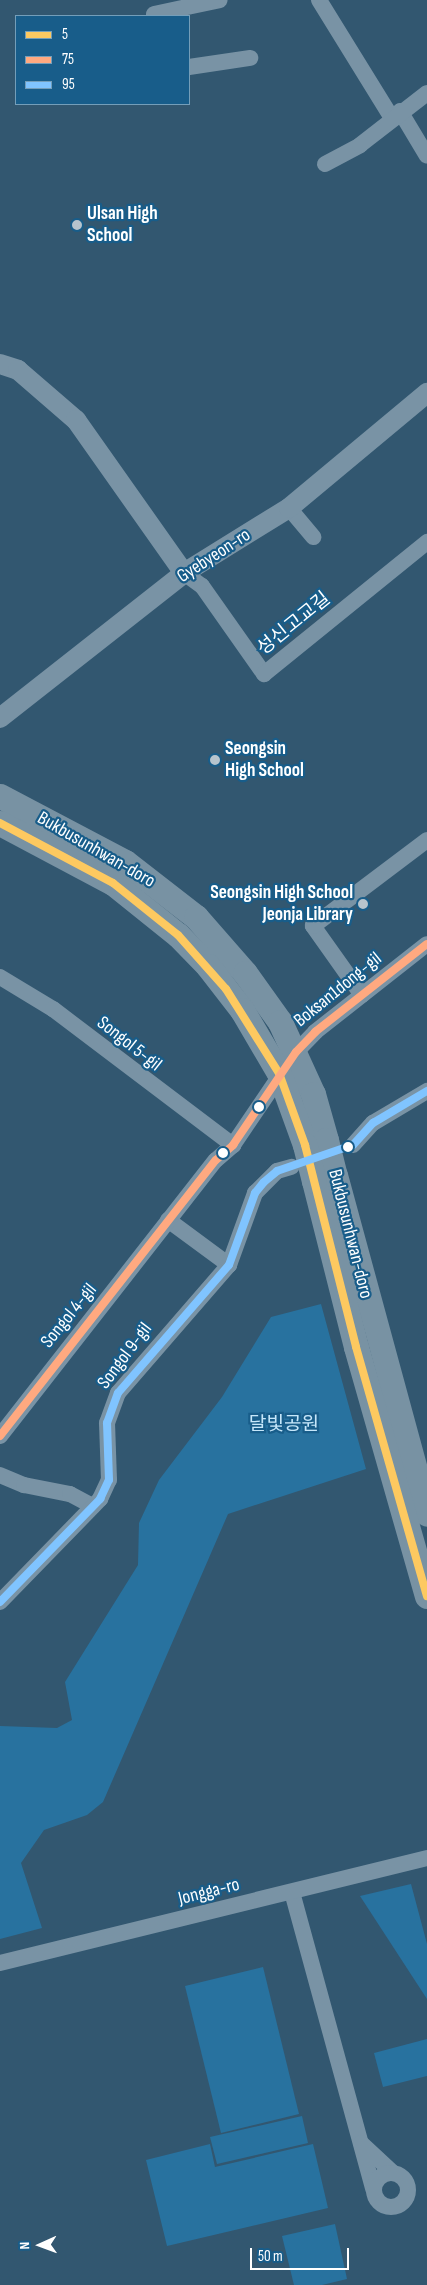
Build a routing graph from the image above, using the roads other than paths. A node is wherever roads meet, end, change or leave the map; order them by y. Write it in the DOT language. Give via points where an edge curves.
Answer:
graph roads {
  1 [pos="220,0"];
  2 [pos="319,0"];
  3 [pos="154,14"];
  4 [pos="250,58"];
  5 [pos="190,67"];
  6 [pos="427,93"];
  7 [pos="396,115"];
  8 [pos="427,156"];
  9 [pos="325,164"];
  10 [pos="0,364"];
  11 [pos="425,400"];
  12 [pos="289,508"];
  13 [pos="313,537"];
  14 [pos="427,542"];
  15 [pos="184,573"];
  16 [pos="0,718"];
  17 [pos="0,796"];
  18 [pos="0,824"];
  19 [pos="427,840"];
  20 [pos="427,944"];
  21 [pos="0,977"];
  22 [pos="362,995"];
  23 [pos="296,1052"];
  24 [pos="279,1073"];
  25 [pos="427,1091"];
  26 [pos="316,1143"];
  27 [pos="233,1145"];
  28 [pos="353,1145"];
  29 [pos="291,1167"];
  30 [pos="324,1178"];
  31 [pos="168,1220"];
  32 [pos="229,1265"];
  33 [pos="0,1436"];
  34 [pos="0,1475"];
  35 [pos="94,1506"];
  36 [pos="427,1514"];
  37 [pos="427,1596"];
  38 [pos="0,1602"];
  39 [pos="427,1858"];
  40 [pos="292,1892"];
  41 [pos="0,1963"];
  42 [pos="361,2143"];
  43 [pos="392,2172"];
  44 [pos="373,2189"];
  1 -- 3 [label="street"];
  2 -- 7 [label="street"];
  4 -- 5 [label="street"];
  6 -- 7 [label="street"];
  7 -- 8 [label="street"];
  7 -- 9 [label="street" via="360,145"];
  10 -- 15 [label="street" via="18,370 76,420"];
  11 -- 12 [label="street, Gyebyeon-ro"];
  12 -- 13 [label="street"];
  12 -- 15 [label="street, Gyebyeon-ro"];
  14 -- 15 [label="street, 성신고교길" via="264,674 202,586"];
  15 -- 16 [label="street, Gyebyeon-ro"];
  17 -- 23 [label="main road, Bukbusunhwan-doro" via="125,862 196,917 264,998"];
  18 -- 24 [label="main road, Bukbusunhwan-doro" via="113,883 178,935 226,989"];
  19 -- 22 [label="street" via="313,926"];
  20 -- 22 [label="street, Boksan1dong-gil"];
  21 -- 27 [label="street, Songol 5-gil" via="53,1009"];
  22 -- 23 [label="street, Boksan1dong-gil" via="315,1032"];
  23 -- 24 [label="street, Boksan1dong-gil"];
  23 -- 26 [label="main road, Bukbusunhwan-doro" via="314,1094"];
  24 -- 26 [label="main road, Bukbusunhwan-doro"];
  24 -- 27 [label="street, Songol 4-gil"];
  25 -- 28 [label="street" via="373,1123"];
  26 -- 30 [label="main road, Bukbusunhwan-doro, bridge"];
  27 -- 31 [label="street, Songol 4-gil" via="216,1160"];
  29 -- 32 [label="street, Songol 9-gil" via="277,1172 255,1193"];
  30 -- 36 [label="main road, Bukbusunhwan-doro"];
  30 -- 37 [label="main road, Bukbusunhwan-doro" via="356,1347"];
  31 -- 32 [label="street"];
  31 -- 33 [label="street, Songol 4-gil"];
  32 -- 35 [label="street, Songol 9-gil" via="118,1393 105,1439 109,1480 107,1489"];
  34 -- 35 [label="street" via="24,1485 70,1494"];
  35 -- 38 [label="street, Songol 9-gil"];
  39 -- 40 [label="street, Jongga-ro"];
  40 -- 41 [label="street, Jongga-ro"];
  40 -- 42 [label="street"];
  42 -- 43 [label="street"];
  42 -- 44 [label="street"];
  43 -- 44 [label="street" via="378,2178"];
  43 -- 44 [label="street" via="408,2184 407,2196 400,2204 384,2206 376,2199"];
}
